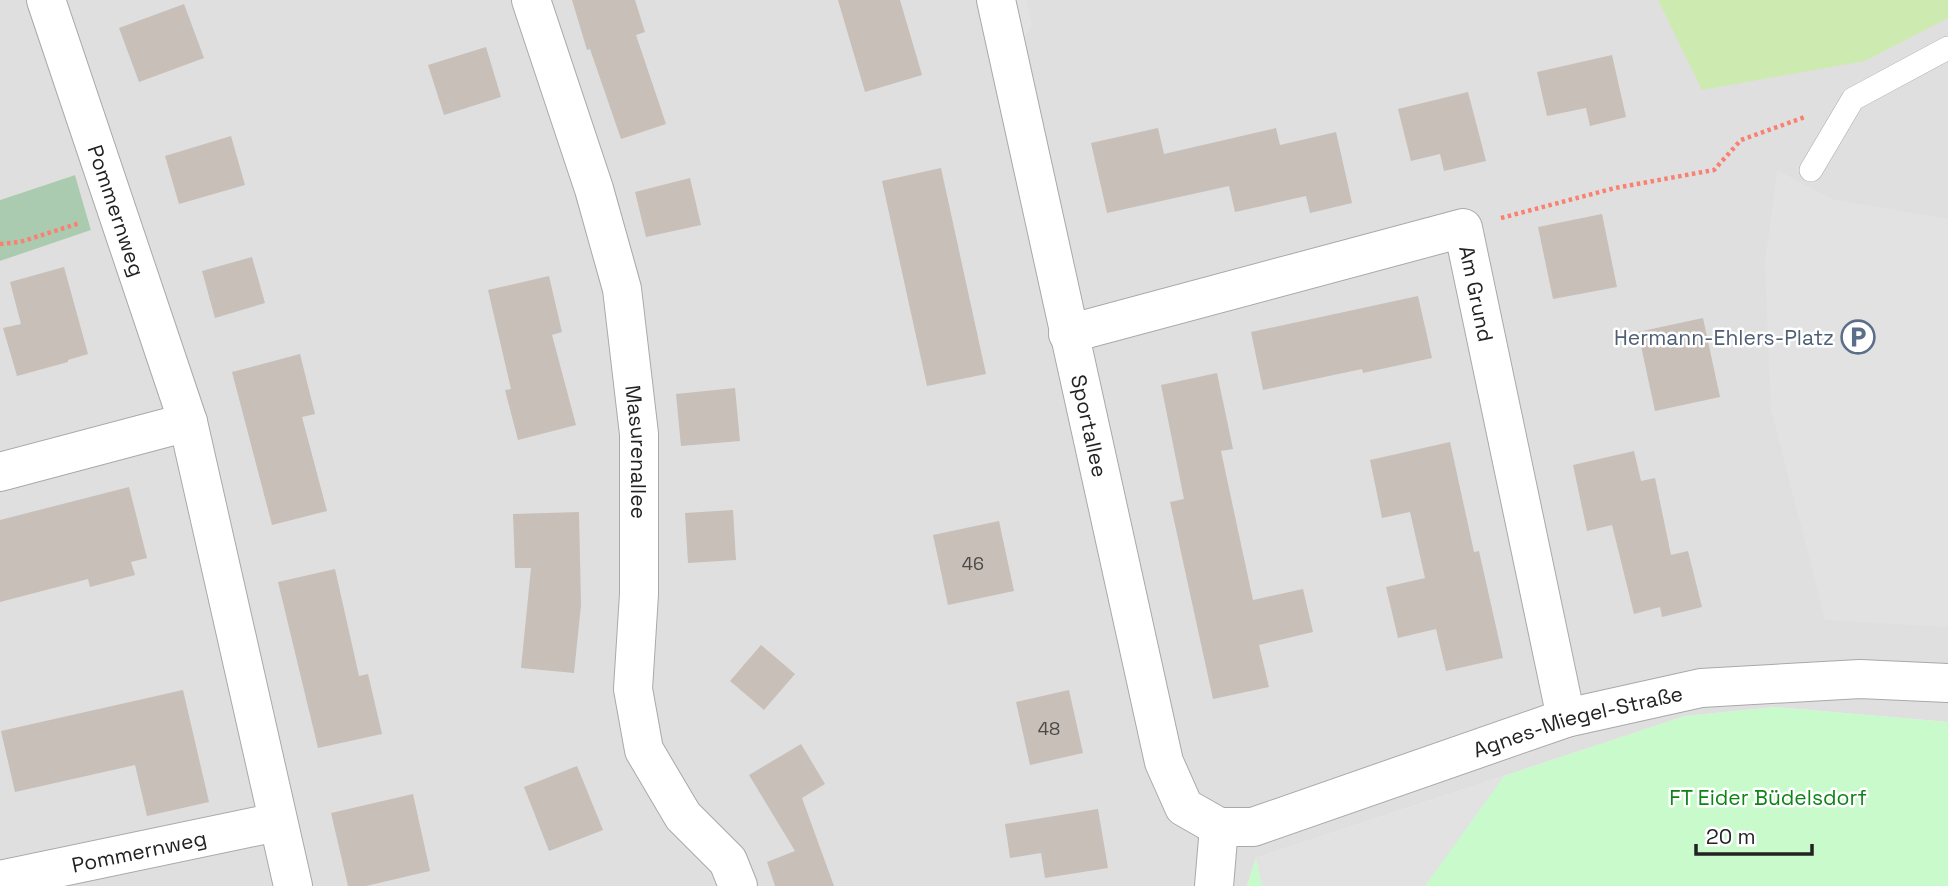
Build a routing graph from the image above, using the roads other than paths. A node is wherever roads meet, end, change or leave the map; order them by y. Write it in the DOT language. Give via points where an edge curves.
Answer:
graph roads {
  1 [pos="46,0"];
  2 [pos="531,0"];
  3 [pos="996,0"];
  4 [pos="1948,48"];
  5 [pos="1811,170"];
  6 [pos="1069,334"];
  7 [pos="188,422"];
  8 [pos="0,472"];
  9 [pos="1948,683"];
  10 [pos="1566,718"];
  11 [pos="277,822"];
  12 [pos="1219,827"];
  13 [pos="0,880"];
  14 [pos="293,886"];
  15 [pos="738,886"];
  16 [pos="1214,886"];
  1 -- 7 [label="street, Pommernweg"];
  2 -- 15 [label="street, Masurenallee" via="622,289 639,434 639,594 633,689 644,750 683,816 728,861"];
  3 -- 6 [label="street, Sportallee"];
  4 -- 5 [label="lane" via="1853,99"];
  6 -- 10 [label="street, Am Grund" via="1463,228"];
  6 -- 12 [label="street, Sportallee" via="1164,762 1184,807"];
  7 -- 8 [label="street"];
  7 -- 11 [label="street, Pommernweg"];
  9 -- 10 [label="street, Agnes-Miegel-Straße" via="1860,679 1701,688"];
  10 -- 12 [label="street, Agnes-Miegel-Straße" via="1253,827"];
  11 -- 13 [label="street, Pommernweg"];
  11 -- 14 [label="street, Pommernweg"];
  12 -- 16 [label="street"];
}
